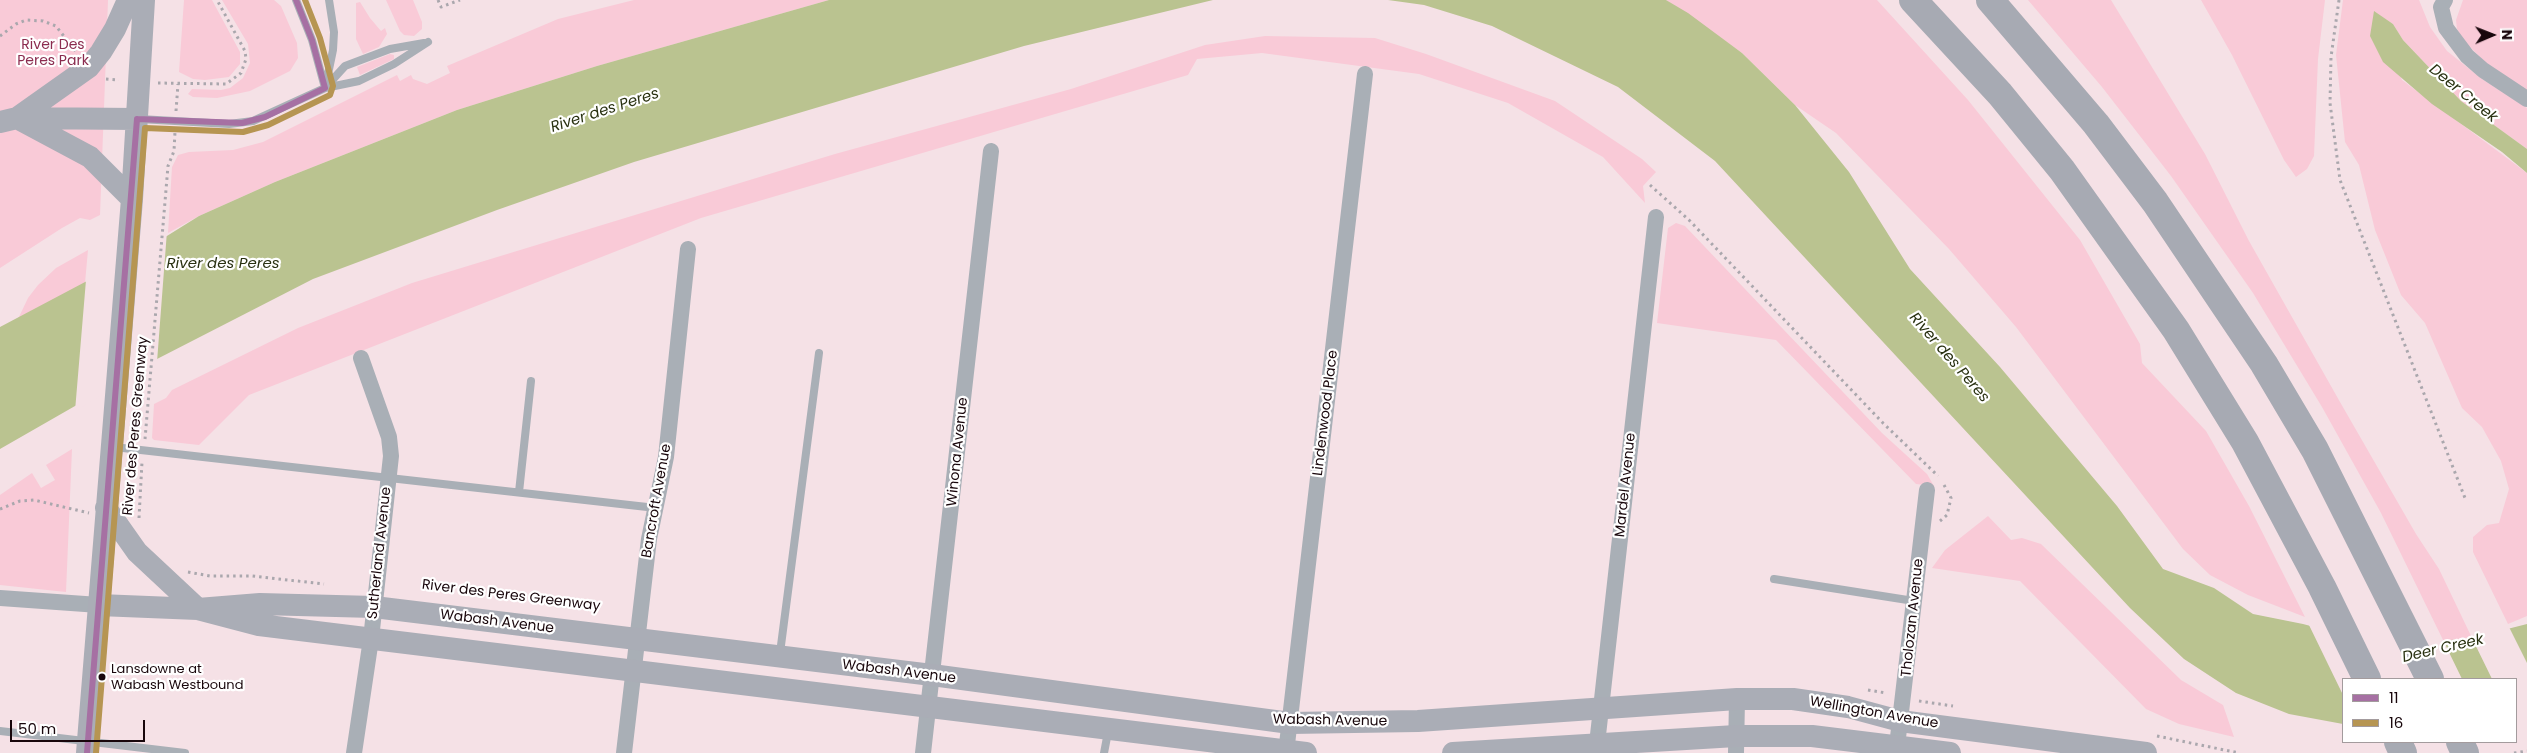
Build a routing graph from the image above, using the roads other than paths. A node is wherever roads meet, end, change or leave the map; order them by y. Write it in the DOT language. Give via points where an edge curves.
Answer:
graph roads {
  1 [pos="128,0"];
  2 [pos="144,0"];
  3 [pos="296,0"];
  4 [pos="329,0"];
  5 [pos="1913,0"];
  6 [pos="1990,0"];
  7 [pos="2444,0"];
  8 [pos="1365,74"];
  9 [pos="325,88"];
  10 [pos="2527,99"];
  11 [pos="137,119"];
  12 [pos="8,120"];
  13 [pos="991,151"];
  14 [pos="132,199"];
  15 [pos="1656,217"];
  16 [pos="688,249"];
  17 [pos="819,353"];
  18 [pos="360,358"];
  19 [pos="531,381"];
  20 [pos="112,437"];
  21 [pos="389,477"];
  22 [pos="1927,490"];
  23 [pos="518,492"];
  24 [pos="656,508"];
  25 [pos="106,512"];
  26 [pos="1774,579"];
  27 [pos="0,598"];
  28 [pos="1914,601"];
  29 [pos="99,605"];
  30 [pos="374,607"];
  31 [pos="198,609"];
  32 [pos="370,639"];
  33 [pos="637,639"];
  34 [pos="779,657"];
  35 [pos="633,670"];
  36 [pos="932,675"];
  37 [pos="2366,678"];
  38 [pos="2430,678"];
  39 [pos="1737,699"];
  40 [pos="928,708"];
  41 [pos="1600,709"];
  42 [pos="1900,721"];
  43 [pos="1290,723"];
  44 [pos="1108,730"];
  45 [pos="0,731"];
  46 [pos="1736,744"];
  47 [pos="1897,746"];
  48 [pos="87,747"];
  49 [pos="1603,750"];
  50 [pos="1293,752"];
  51 [pos="185,753"];
  52 [pos="354,753"];
  53 [pos="624,753"];
  54 [pos="923,753"];
  55 [pos="1104,753"];
  56 [pos="1453,753"];
  57 [pos="1950,753"];
  58 [pos="2146,753"];
  1 -- 12 [label="main road" via="115,29 89,66"];
  2 -- 11 [label="main road"];
  3 -- 9 [label="lane" via="312,40"];
  4 -- 9 [label="lane" via="334,32"];
  5 -- 37 [label="highway" via="2000,94 2062,170 2121,250 2213,386 2286,518"];
  6 -- 38 [label="highway" via="2096,124 2210,280 2305,433"];
  7 -- 10 [label="street" via="2441,7 2446,28 2467,56"];
  8 -- 43 [label="street, Lindenwood Place"];
  9 -- 9 [label="lane" via="359,81 428,42 390,49 354,62 337,73"];
  9 -- 11 [label="lane" via="265,117 242,123"];
  11 -- 12 [label="main road"];
  11 -- 14 [label="main road"];
  12 -- 14 [label="main road" via="90,157"];
  13 -- 36 [label="street, Winona Avenue"];
  14 -- 20 [label="main road"];
  15 -- 41 [label="street, Mardel Avenue"];
  16 -- 24 [label="street, Bancroft Avenue" via="666,457"];
  17 -- 34 [label="lane"];
  18 -- 21 [label="street, Sutherland Avenue" via="389,437"];
  19 -- 23 [label="lane"];
  20 -- 21 [label="lane" via="144,450"];
  20 -- 25 [label="main road"];
  21 -- 23 [label="lane"];
  21 -- 30 [label="street, Sutherland Avenue"];
  22 -- 28 [label="street, Tholozan Avenue"];
  23 -- 24 [label="lane"];
  24 -- 33 [label="street, Bancroft Avenue" via="649,538"];
  25 -- 29 [label="main road"];
  25 -- 31 [label="main road" via="137,552"];
  26 -- 28 [label="lane"];
  27 -- 29 [label="street, Wabash Avenue"];
  28 -- 42 [label="street, Tholozan Avenue"];
  29 -- 31 [label="main road, Wabash Avenue"];
  29 -- 48 [label="main road"];
  30 -- 31 [label="main road, Wabash Avenue" via="260,604"];
  30 -- 32 [label="street, Sutherland Avenue"];
  30 -- 33 [label="main road, Wabash Avenue"];
  31 -- 32 [label="main road, Wabash Avenue" via="258,625"];
  32 -- 35 [label="main road, Wabash Avenue"];
  32 -- 52 [label="street, Sutherland Avenue"];
  33 -- 34 [label="main road, Wabash Avenue"];
  33 -- 35 [label="street, Bancroft Avenue"];
  34 -- 36 [label="main road, Wabash Avenue"];
  35 -- 40 [label="main road, Wabash Avenue"];
  35 -- 53 [label="street, Bancroft Avenue"];
  36 -- 40 [label="street, Winona Avenue"];
  36 -- 43 [label="main road, Wabash Avenue"];
  39 -- 41 [label="main road, Wellington Avenue"];
  39 -- 42 [label="main road, Wellington Avenue" via="1793,699 1848,707"];
  39 -- 46 [label="street"];
  40 -- 44 [label="main road, Wabash Avenue"];
  40 -- 54 [label="street, Winona Avenue"];
  41 -- 43 [label="main road, Wabash Avenue" via="1418,721"];
  41 -- 49 [label="street, Mardel Avenue"];
  42 -- 47 [label="street, Tholozan Avenue"];
  42 -- 58 [label="main road, Wellington Avenue"];
  43 -- 50 [label="street, Lindenwood Place"];
  44 -- 50 [label="main road, Wabash Avenue"];
  44 -- 55 [label="lane"];
  45 -- 48 [label="lane"];
  46 -- 47 [label="main road, Wellington Avenue" via="1812,736"];
  46 -- 49 [label="main road, Wellington Avenue"];
  47 -- 57 [label="main road, Wellington Avenue"];
  48 -- 51 [label="lane"];
  49 -- 56 [label="main road"];
}
